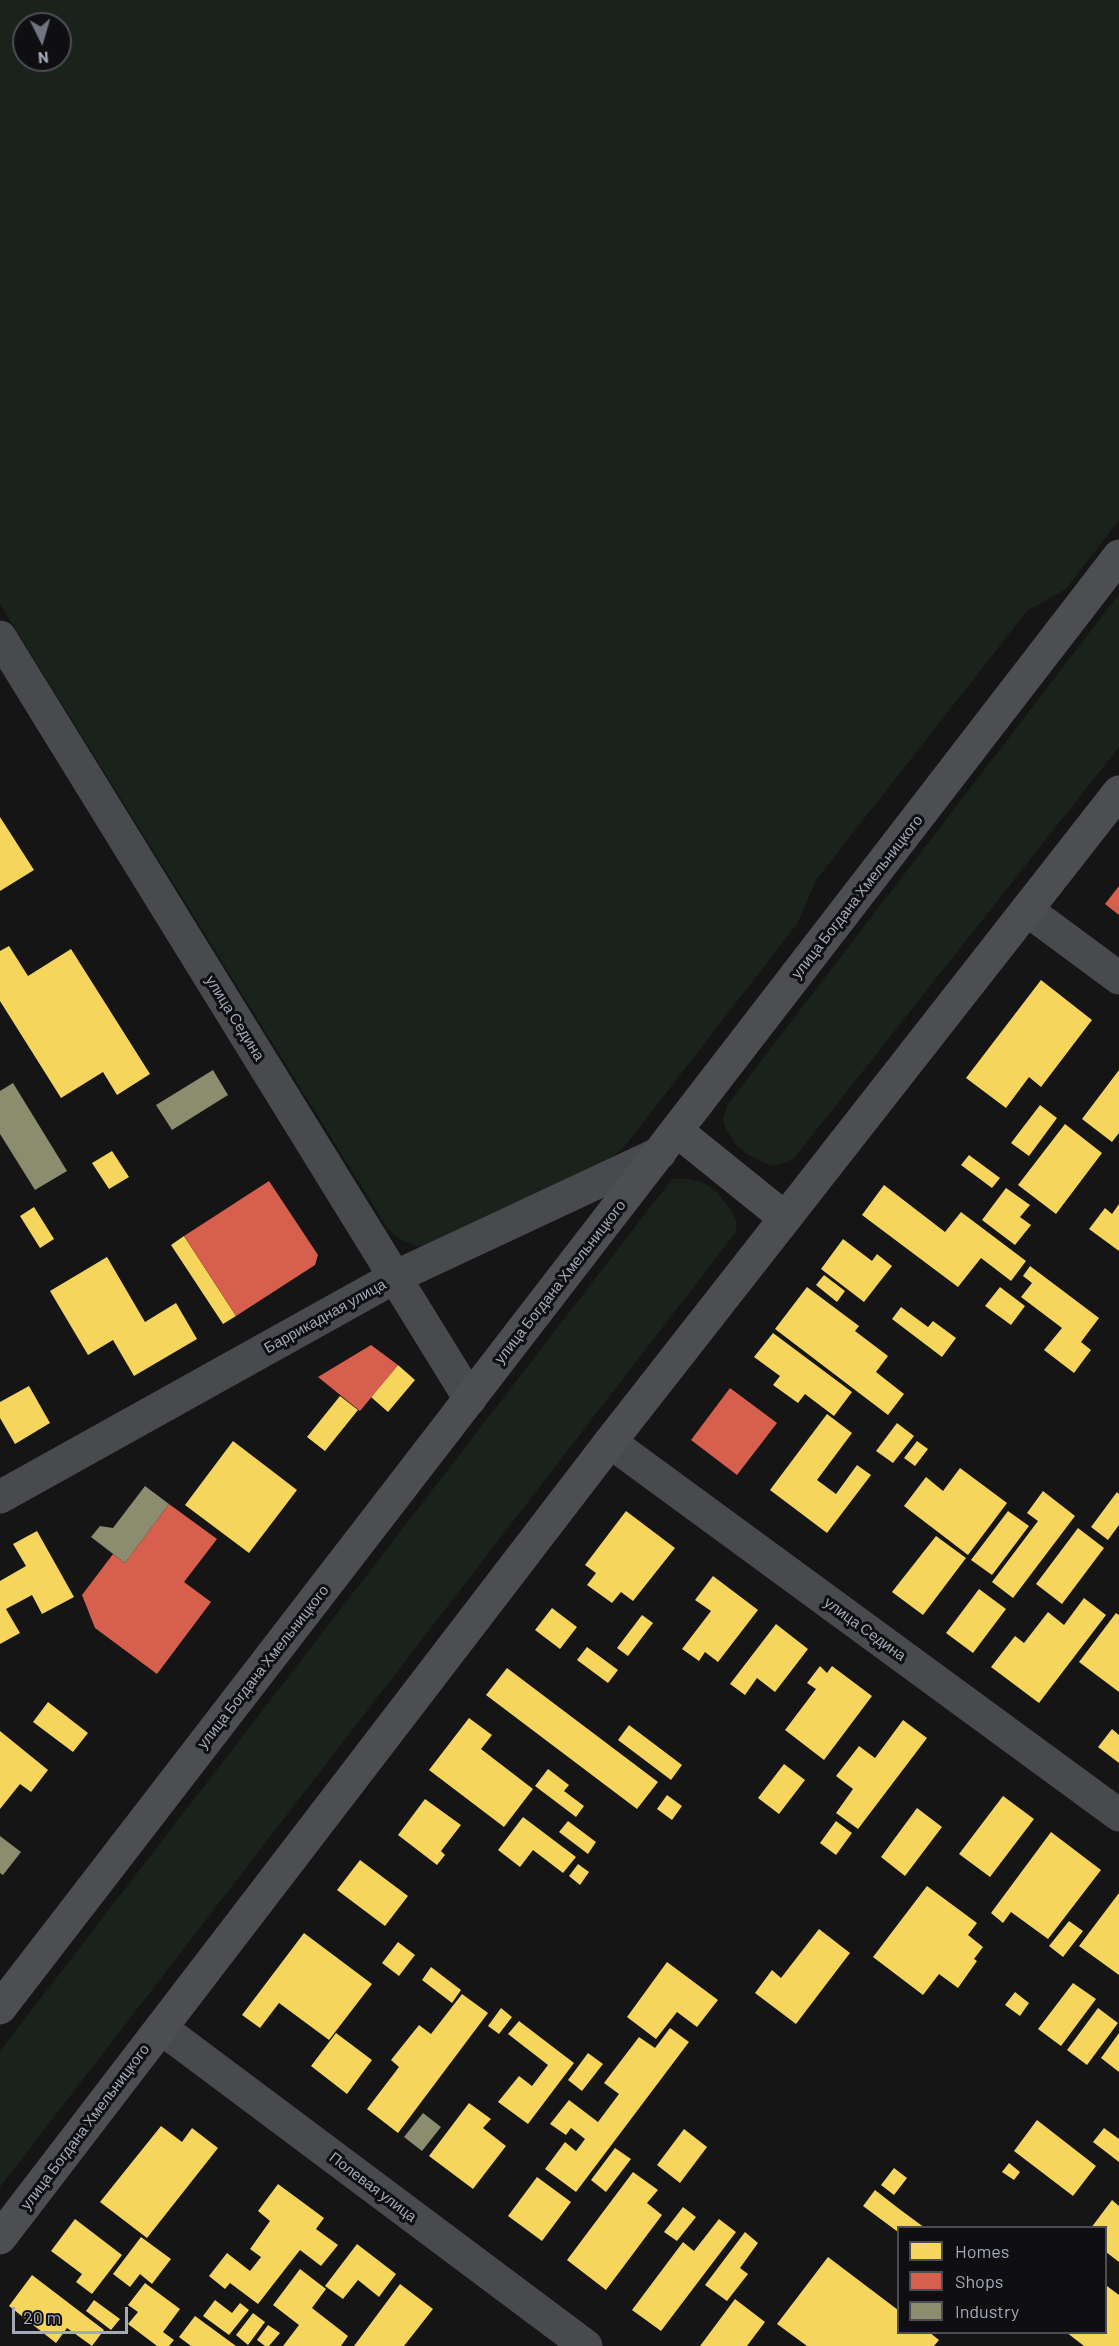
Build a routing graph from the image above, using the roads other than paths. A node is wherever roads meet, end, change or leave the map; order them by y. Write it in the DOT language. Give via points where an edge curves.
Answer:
graph roads {
  1 [pos="1119,556"];
  2 [pos="0,637"];
  3 [pos="1119,792"];
  4 [pos="1027,910"];
  5 [pos="1119,978"];
  6 [pos="669,1142"];
  7 [pos="785,1218"];
  8 [pos="395,1277"];
  9 [pos="470,1399"];
  10 [pos="610,1442"];
  11 [pos="0,1497"];
  12 [pos="1119,1815"];
  13 [pos="0,2008"];
  14 [pos="161,2028"];
  15 [pos="0,2238"];
  16 [pos="586,2346"];
  1 -- 6 [label="main road, улица Богдана Хмельницкого"];
  2 -- 8 [label="street, улица Седина"];
  3 -- 4 [label="main road, улица Богдана Хмельницкого"];
  4 -- 5 [label="street"];
  4 -- 7 [label="main road, улица Богдана Хмельницкого"];
  6 -- 7 [label="main road"];
  6 -- 8 [label="street, Баррикадная улица"];
  6 -- 9 [label="main road, улица Богдана Хмельницкого"];
  7 -- 10 [label="main road, улица Богдана Хмельницкого"];
  8 -- 9 [label="street, улица Седина"];
  8 -- 11 [label="street, Баррикадная улица"];
  9 -- 13 [label="main road, улица Богдана Хмельницкого"];
  10 -- 12 [label="street, улица Седина"];
  10 -- 14 [label="main road, улица Богдана Хмельницкого"];
  14 -- 15 [label="main road, улица Богдана Хмельницкого"];
  14 -- 16 [label="street, Полевая улица"];
}
